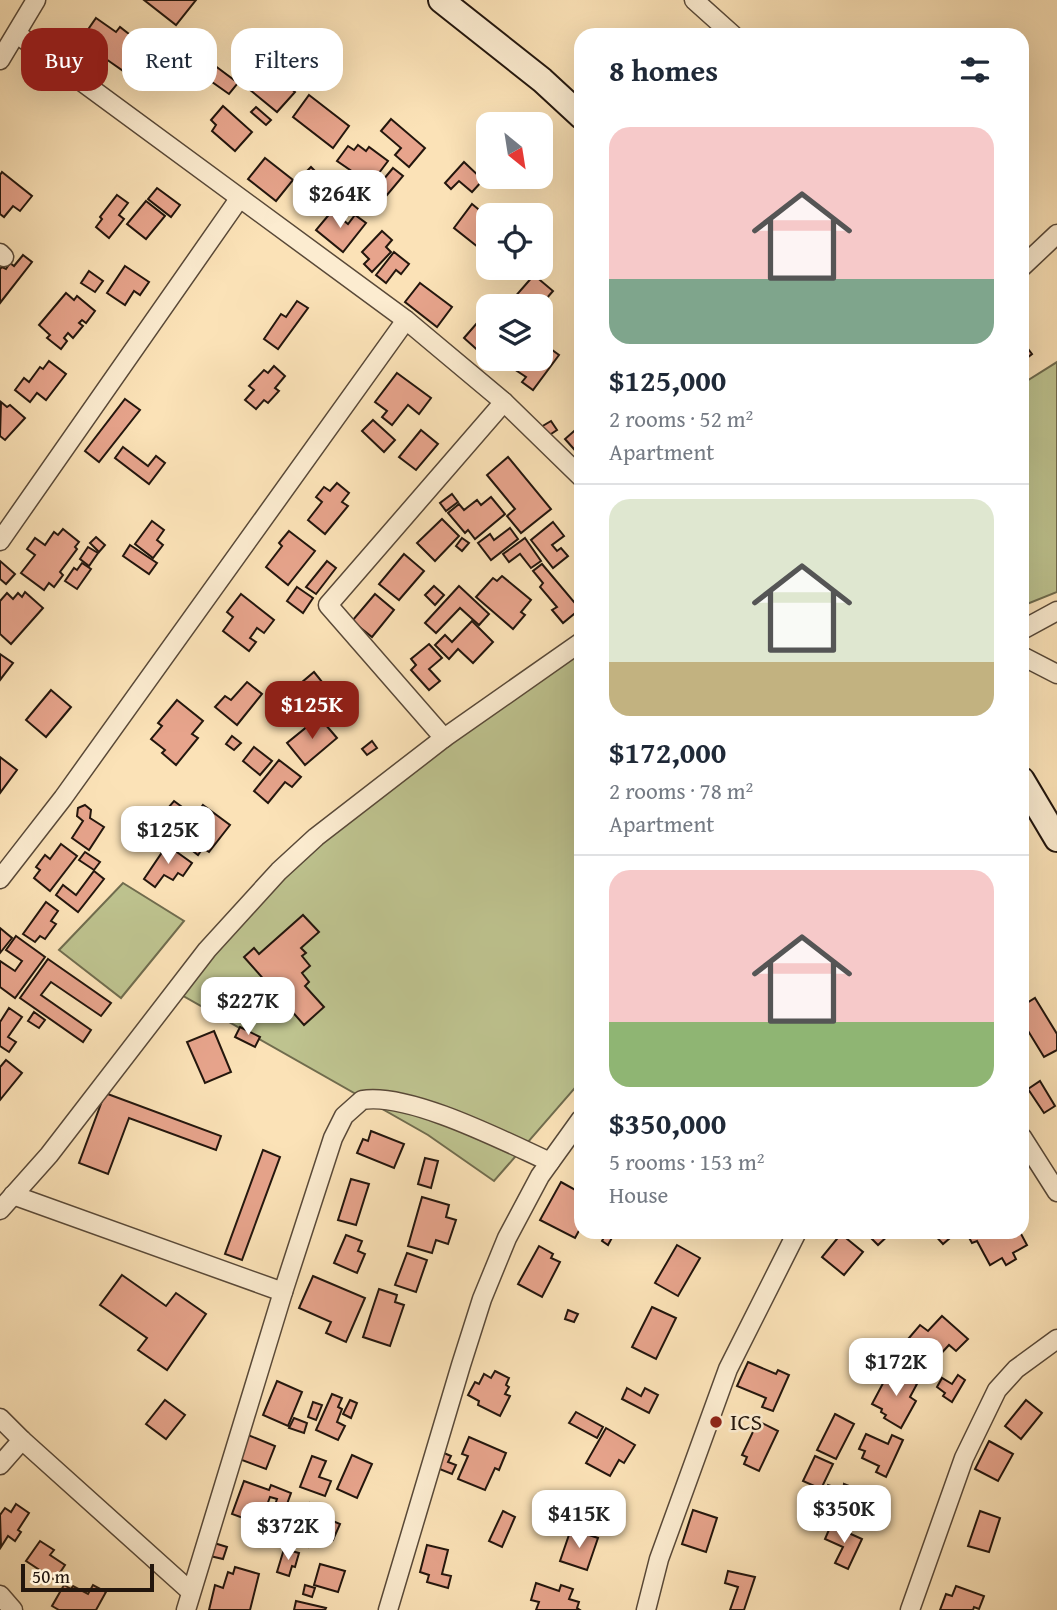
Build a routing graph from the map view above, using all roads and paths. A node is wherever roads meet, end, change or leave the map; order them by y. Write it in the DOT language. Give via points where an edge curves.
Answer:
graph roads {
  1 [pos="36,0"];
  2 [pos="441,0"];
  3 [pos="694,0"];
  4 [pos="725,28"];
  5 [pos="17,34"];
  6 [pos="0,61"];
  7 [pos="574,110"];
  8 [pos="239,199"];
  9 [pos="1057,234"];
  10 [pos="1029,260"];
  11 [pos="406,320"];
  12 [pos="504,402"];
  13 [pos="574,470"];
  14 [pos="0,541"];
  15 [pos="1057,611"];
  16 [pos="1029,626"];
  17 [pos="574,647"];
  18 [pos="1029,660"];
  19 [pos="1057,674"];
  20 [pos="444,738"];
  21 [pos="1029,795"];
  22 [pos="1057,839"];
  23 [pos="0,879"];
  24 [pos="574,1129"];
  25 [pos="1029,1148"];
  26 [pos="551,1162"];
  27 [pos="1057,1192"];
  28 [pos="13,1195"];
  29 [pos="0,1210"];
  30 [pos="793,1239"];
  31 [pos="282,1293"];
  32 [pos="1057,1339"];
  33 [pos="0,1418"];
  34 [pos="22,1440"];
  35 [pos="0,1465"];
  36 [pos="190,1591"];
  37 [pos="0,1595"];
  38 [pos="13,1610"];
  39 [pos="186,1610"];
  40 [pos="388,1610"];
  41 [pos="646,1610"];
  42 [pos="910,1610"];
  1 -- 5 [label="street"];
  2 -- 7 [label="main road"];
  3 -- 4 [label="street"];
  5 -- 6 [label="street"];
  5 -- 8 [label="street"];
  8 -- 11 [label="street"];
  8 -- 14 [label="street"];
  9 -- 10 [label="street"];
  11 -- 12 [label="street"];
  11 -- 23 [label="street"];
  12 -- 13 [label="street"];
  12 -- 20 [label="street" via="328,605"];
  15 -- 16 [label="street"];
  17 -- 20 [label="street"];
  18 -- 19 [label="street"];
  20 -- 28 [label="street" via="279,871 207,950"];
  21 -- 22 [label="main road"];
  24 -- 26 [label="street"];
  25 -- 27 [label="street"];
  26 -- 31 [label="street" via="450,1119 392,1100 362,1100 344,1116 333,1138"];
  26 -- 40 [label="street" via="507,1238 482,1299"];
  28 -- 29 [label="street"];
  28 -- 31 [label="street"];
  30 -- 41 [label="street" via="728,1369 659,1559"];
  31 -- 36 [label="street"];
  32 -- 42 [label="street" via="1016,1369 997,1390 964,1458"];
  33 -- 34 [label="street"];
  34 -- 35 [label="street"];
  34 -- 36 [label="street"];
  36 -- 39 [label="street"];
  37 -- 38 [label="street"];
}
